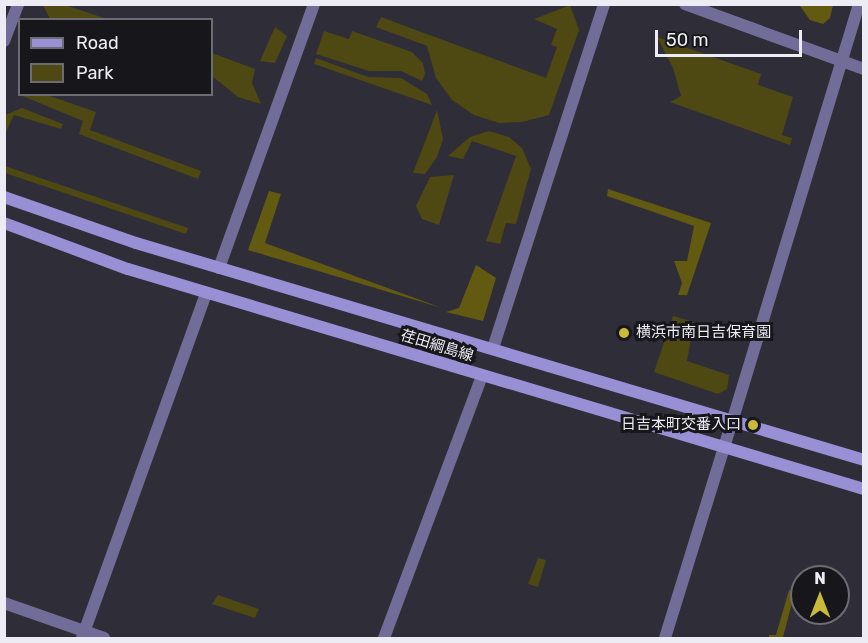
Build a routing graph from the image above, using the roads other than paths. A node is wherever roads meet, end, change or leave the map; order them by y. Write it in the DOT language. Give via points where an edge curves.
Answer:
graph roads {
  1 [pos="18,4"];
  2 [pos="314,4"];
  3 [pos="604,4"];
  4 [pos="685,4"];
  5 [pos="859,4"];
  6 [pos="4,41"];
  7 [pos="842,61"];
  8 [pos="864,69"];
  9 [pos="4,197"];
  10 [pos="4,223"];
  11 [pos="219,268"];
  12 [pos="206,292"];
  13 [pos="493,348"];
  14 [pos="482,376"];
  15 [pos="732,422"];
  16 [pos="724,448"];
  17 [pos="864,460"];
  18 [pos="864,489"];
  19 [pos="4,603"];
  20 [pos="84,635"];
  21 [pos="104,639"];
  22 [pos="384,639"];
  23 [pos="665,639"];
  1 -- 6 [label="street"];
  2 -- 11 [label="street"];
  3 -- 13 [label="street"];
  4 -- 7 [label="street"];
  5 -- 7 [label="street"];
  7 -- 8 [label="street"];
  7 -- 15 [label="street"];
  9 -- 11 [label="main road, 荏田綱島線"];
  10 -- 12 [label="main road, 荏田綱島線" via="128,269"];
  11 -- 13 [label="main road, 荏田綱島線"];
  12 -- 14 [label="main road, 荏田綱島線"];
  12 -- 20 [label="street"];
  13 -- 15 [label="main road, 荏田綱島線"];
  14 -- 16 [label="main road, 荏田綱島線"];
  14 -- 22 [label="street"];
  15 -- 16 [label="street"];
  15 -- 17 [label="main road, 荏田綱島線"];
  16 -- 18 [label="main road, 荏田綱島線"];
  16 -- 23 [label="street"];
  19 -- 20 [label="street"];
  20 -- 21 [label="street"];
}
